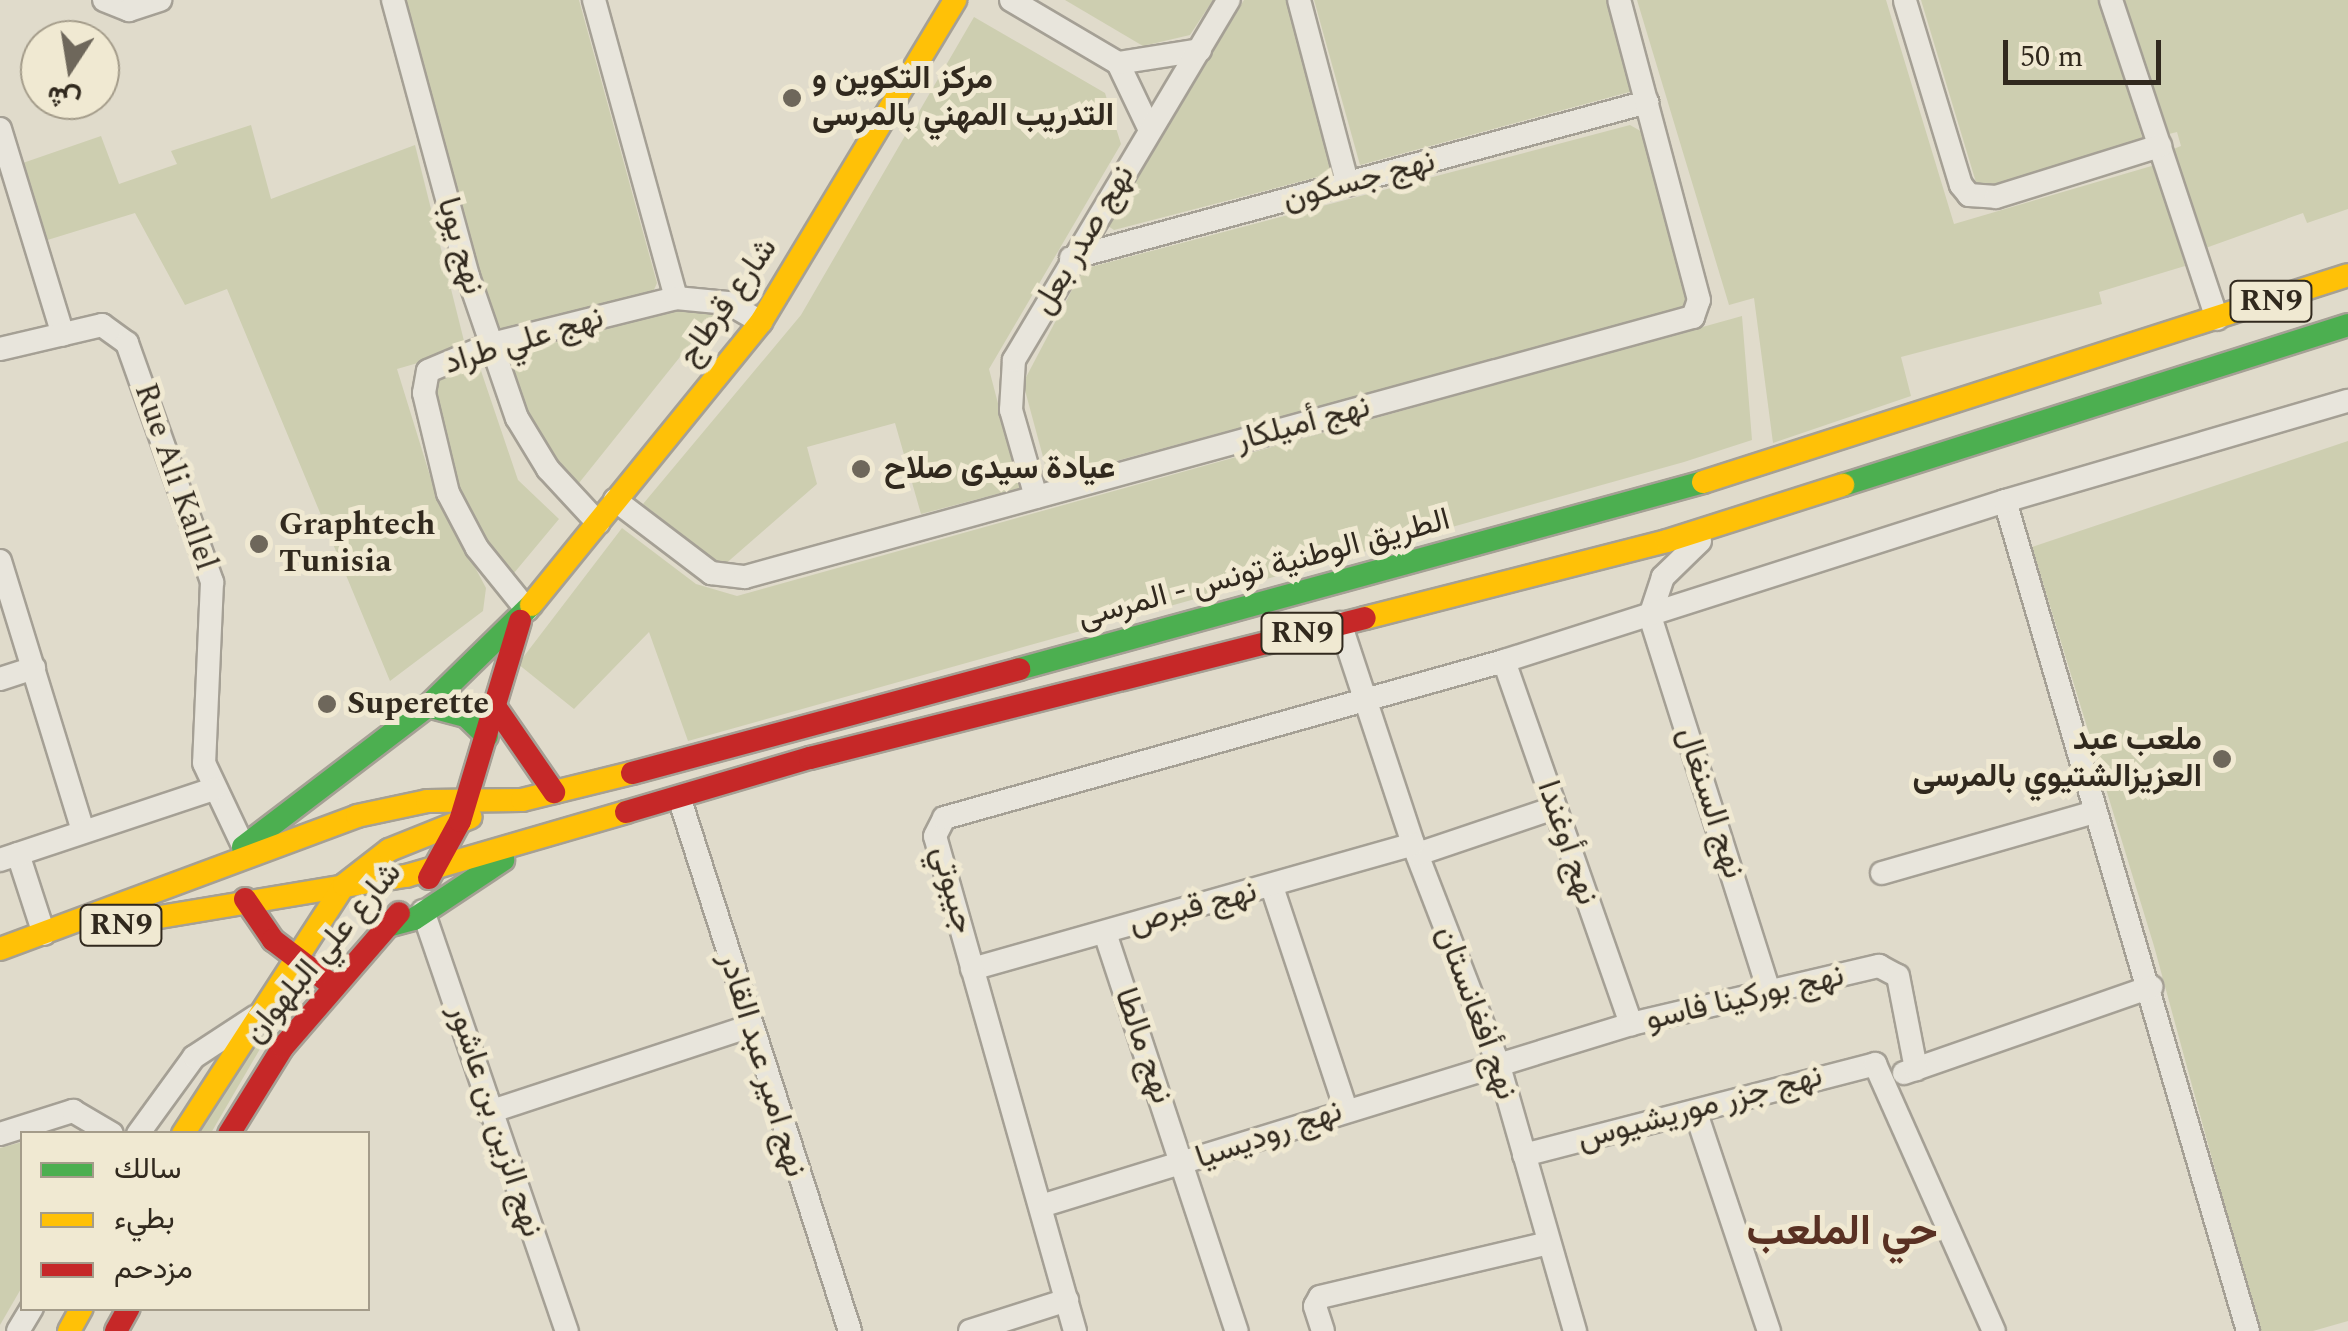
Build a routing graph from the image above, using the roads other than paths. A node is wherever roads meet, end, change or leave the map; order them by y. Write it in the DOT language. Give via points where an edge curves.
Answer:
graph roads {
  1 [pos="104,0"];
  2 [pos="160,0"];
  3 [pos="393,0"];
  4 [pos="594,0"];
  5 [pos="955,0"];
  6 [pos="1012,0"];
  7 [pos="1229,0"];
  8 [pos="1298,0"];
  9 [pos="1619,0"];
  10 [pos="2111,0"];
  11 [pos="1905,1"];
  12 [pos="1200,50"];
  13 [pos="1118,63"];
  14 [pos="1646,102"];
  15 [pos="0,130"];
  16 [pos="1150,130"];
  17 [pos="2160,146"];
  18 [pos="1348,185"];
  19 [pos="1071,258"];
  20 [pos="2348,275"];
  21 [pos="676,298"];
  22 [pos="2218,319"];
  23 [pos="761,322"];
  24 [pos="2348,325"];
  25 [pos="63,334"];
  26 [pos="492,344"];
  27 [pos="0,349"];
  28 [pos="2348,401"];
  29 [pos="1036,497"];
  30 [pos="614,500"];
  31 [pos="2005,501"];
  32 [pos="598,523"];
  33 [pos="1716,528"];
  34 [pos="0,561"];
  35 [pos="524,614"];
  36 [pos="1650,616"];
  37 [pos="1340,623"];
  38 [pos="1504,661"];
  39 [pos="34,668"];
  40 [pos="0,679"];
  41 [pos="1368,698"];
  42 [pos="494,705"];
  43 [pos="428,706"];
  44 [pos="487,736"];
  45 [pos="213,789"];
  46 [pos="554,792"];
  47 [pos="678,797"];
  48 [pos="1554,808"];
  49 [pos="463,810"];
  50 [pos="2095,812"];
  51 [pos="83,830"];
  52 [pos="526,844"];
  53 [pos="1415,849"];
  54 [pos="246,852"];
  55 [pos="9,857"];
  56 [pos="437,867"];
  57 [pos="1882,873"];
  58 [pos="344,885"];
  59 [pos="1272,886"];
  60 [pos="245,899"];
  61 [pos="423,911"];
  62 [pos="387,926"];
  63 [pos="1104,933"];
  64 [pos="44,934"];
  65 [pos="0,950"];
  66 [pos="294,960"];
  67 [pos="0,965"];
  68 [pos="972,968"];
  69 [pos="332,986"];
  70 [pos="2151,987"];
  71 [pos="1769,991"];
  72 [pos="255,1017"];
  73 [pos="1631,1024"];
  74 [pos="751,1026"];
  75 [pos="1498,1066"];
  76 [pos="1916,1069"];
  77 [pos="1881,1071"];
  78 [pos="1346,1109"];
  79 [pos="489,1112"];
  80 [pos="1696,1113"];
  81 [pos="107,1131"];
  82 [pos="140,1131"];
  83 [pos="185,1131"];
  84 [pos="232,1131"];
  85 [pos="0,1134"];
  86 [pos="1524,1155"];
  87 [pos="1182,1164"];
  88 [pos="1041,1206"];
  89 [pos="1549,1244"];
  90 [pos="1067,1300"];
  91 [pos="567,1331"];
  92 [pos="850,1331"];
  93 [pos="970,1331"];
  94 [pos="1075,1331"];
  95 [pos="1237,1331"];
  96 [pos="1323,1331"];
  97 [pos="1575,1331"];
  98 [pos="1769,1331"];
  99 [pos="1994,1331"];
  100 [pos="2248,1331"];
  1 -- 2 [label="street" via="129,10"];
  3 -- 26 [label="street, نهج يوبا"];
  4 -- 21 [label="street"];
  5 -- 23 [label="main road, شارع قرطاج"];
  6 -- 13 [label="street"];
  7 -- 12 [label="street, نهج صدر بعل"];
  8 -- 18 [label="street"];
  9 -- 14 [label="street, نهج أميلكار"];
  10 -- 17 [label="street"];
  11 -- 17 [label="street" via="1960,185 1970,195 1996,197"];
  12 -- 13 [label="street"];
  12 -- 16 [label="street, نهج صدر بعل"];
  13 -- 16 [label="street"];
  14 -- 18 [label="street, نهج جسكون"];
  14 -- 29 [label="street, نهج أميلكار" via="1699,300 1693,317"];
  15 -- 25 [label="street"];
  16 -- 19 [label="street, نهج صدر بعل"];
  17 -- 22 [label="street"];
  18 -- 19 [label="street, نهج جسكون"];
  19 -- 29 [label="street, نهج صدر بعل" via="1014,360 1010,380 1010,410"];
  20 -- 22 [label="main road, الطريق الوطنية تونس - المرسى / RN9"];
  21 -- 23 [label="street, نهج علي طراد" via="728,303"];
  21 -- 26 [label="street, نهج علي طراد"];
  22 -- 46 [label="main road, الطريق الوطنية تونس - المرسى / RN9" via="1646,500"];
  23 -- 30 [label="main road, شارع قرطاج"];
  24 -- 33 [label="main road, RN9"];
  25 -- 27 [label="street, Rue Ali Kallel"];
  25 -- 45 [label="street, Rue Ali Kallel" via="102,325 128,342 206,558 214,609 204,764"];
  26 -- 32 [label="street, نهج يوبا" via="532,446"];
  26 -- 35 [label="street, نهج علي طراد" via="428,370 423,386 448,493"];
  28 -- 31 [label="street"];
  29 -- 30 [label="street, نهج أميلكار" via="734,578 711,572"];
  30 -- 32 [label="main road, شارع قرطاج"];
  31 -- 36 [label="street"];
  31 -- 50 [label="street"];
  32 -- 35 [label="main road, شارع قرطاج"];
  33 -- 36 [label="street" via="1674,561"];
  33 -- 37 [label="main road, RN9"];
  34 -- 39 [label="street"];
  35 -- 42 [label="main road, شارع علي البلهوان"];
  35 -- 43 [label="main road"];
  36 -- 38 [label="street"];
  36 -- 71 [label="street, نهج السنغال"];
  37 -- 41 [label="street, نهج أفغانستان"];
  37 -- 47 [label="main road, RN9"];
  38 -- 41 [label="street"];
  38 -- 48 [label="street, نهج أوغندا"];
  39 -- 40 [label="street"];
  39 -- 51 [label="street"];
  41 -- 53 [label="street, نهج أفغانستان"];
  41 -- 68 [label="street, جيبوتي" via="944,818 936,836"];
  42 -- 44 [label="main road, شارع علي البلهوان"];
  42 -- 46 [label="main road"];
  43 -- 44 [label="main road" via="466,716"];
  43 -- 54 [label="main road"];
  44 -- 49 [label="main road, شارع علي البلهوان"];
  45 -- 51 [label="street"];
  45 -- 54 [label="street, Rue Ali Kallel"];
  46 -- 49 [label="main road, الطريق الوطنية تونس - المرسى / RN9"];
  47 -- 52 [label="main road, RN9"];
  47 -- 74 [label="street, نهج امير عبد القادر"];
  48 -- 53 [label="street, نهج قبرص"];
  48 -- 73 [label="street, نهج أوغندا"];
  49 -- 54 [label="main road, الطريق الوطنية تونس - المرسى / RN9" via="384,808"];
  49 -- 56 [label="main road, شارع علي البلهوان"];
  49 -- 58 [label="main road" via="389,850"];
  50 -- 57 [label="street"];
  50 -- 70 [label="street"];
  51 -- 55 [label="street"];
  52 -- 56 [label="main road, RN9"];
  52 -- 61 [label="main road"];
  53 -- 59 [label="street, نهج قبرص"];
  53 -- 75 [label="street, نهج أفغانستان"];
  54 -- 64 [label="main road, الطريق الوطنية تونس - المرسى / RN9"];
  55 -- 64 [label="street"];
  56 -- 58 [label="main road, RN9"];
  56 -- 62 [label="main road, شارع علي البلهوان"];
  58 -- 60 [label="main road, RN9"];
  58 -- 66 [label="main road, شارع علي البلهوان"];
  59 -- 63 [label="street, نهج قبرص"];
  59 -- 78 [label="street"];
  60 -- 66 [label="main road"];
  60 -- 67 [label="main road, RN9" via="126,924"];
  61 -- 62 [label="main road"];
  61 -- 79 [label="street, نهج الزين بن عاشور"];
  62 -- 69 [label="main road, شارع علي البلهوان"];
  63 -- 68 [label="street, نهج قبرص"];
  63 -- 87 [label="street, نهج مالطا"];
  64 -- 65 [label="main road, RN9"];
  66 -- 69 [label="main road"];
  66 -- 72 [label="main road, شارع علي البلهوان"];
  68 -- 88 [label="street, جيبوتي"];
  69 -- 84 [label="main road, شارع علي البلهوان" via="283,1047"];
  70 -- 76 [label="street, نهج جزر موريشيوس"];
  70 -- 100 [label="street"];
  71 -- 73 [label="street, نهج بوركينا فاسو"];
  71 -- 76 [label="street, نهج بوركينا فاسو" via="1879,966 1894,970"];
  72 -- 82 [label="street" via="194,1058"];
  72 -- 83 [label="main road, شارع علي البلهوان"];
  73 -- 75 [label="street, نهج بوركينا فاسو"];
  74 -- 79 [label="street"];
  74 -- 92 [label="street, نهج امير عبد القادر"];
  75 -- 78 [label="street, نهج روديسيا"];
  75 -- 86 [label="street, نهج أفغانستان"];
  76 -- 77 [label="street, نهج جزر موريشيوس"];
  77 -- 80 [label="street, نهج جزر موريشيوس"];
  77 -- 99 [label="street"];
  78 -- 87 [label="street, نهج روديسيا"];
  79 -- 91 [label="street, نهج الزين بن عاشور"];
  80 -- 86 [label="street, نهج جزر موريشيوس"];
  80 -- 98 [label="street"];
  81 -- 85 [label="street" via="73,1111"];
  86 -- 89 [label="street, نهج أفغانستان"];
  87 -- 88 [label="street, نهج روديسيا"];
  87 -- 95 [label="street, نهج مالطا"];
  88 -- 90 [label="street, جيبوتي"];
  89 -- 96 [label="street" via="1320,1297 1315,1306"];
  89 -- 97 [label="street, نهج أفغانستان"];
  90 -- 93 [label="street"];
  90 -- 94 [label="street, جيبوتي"];
}
